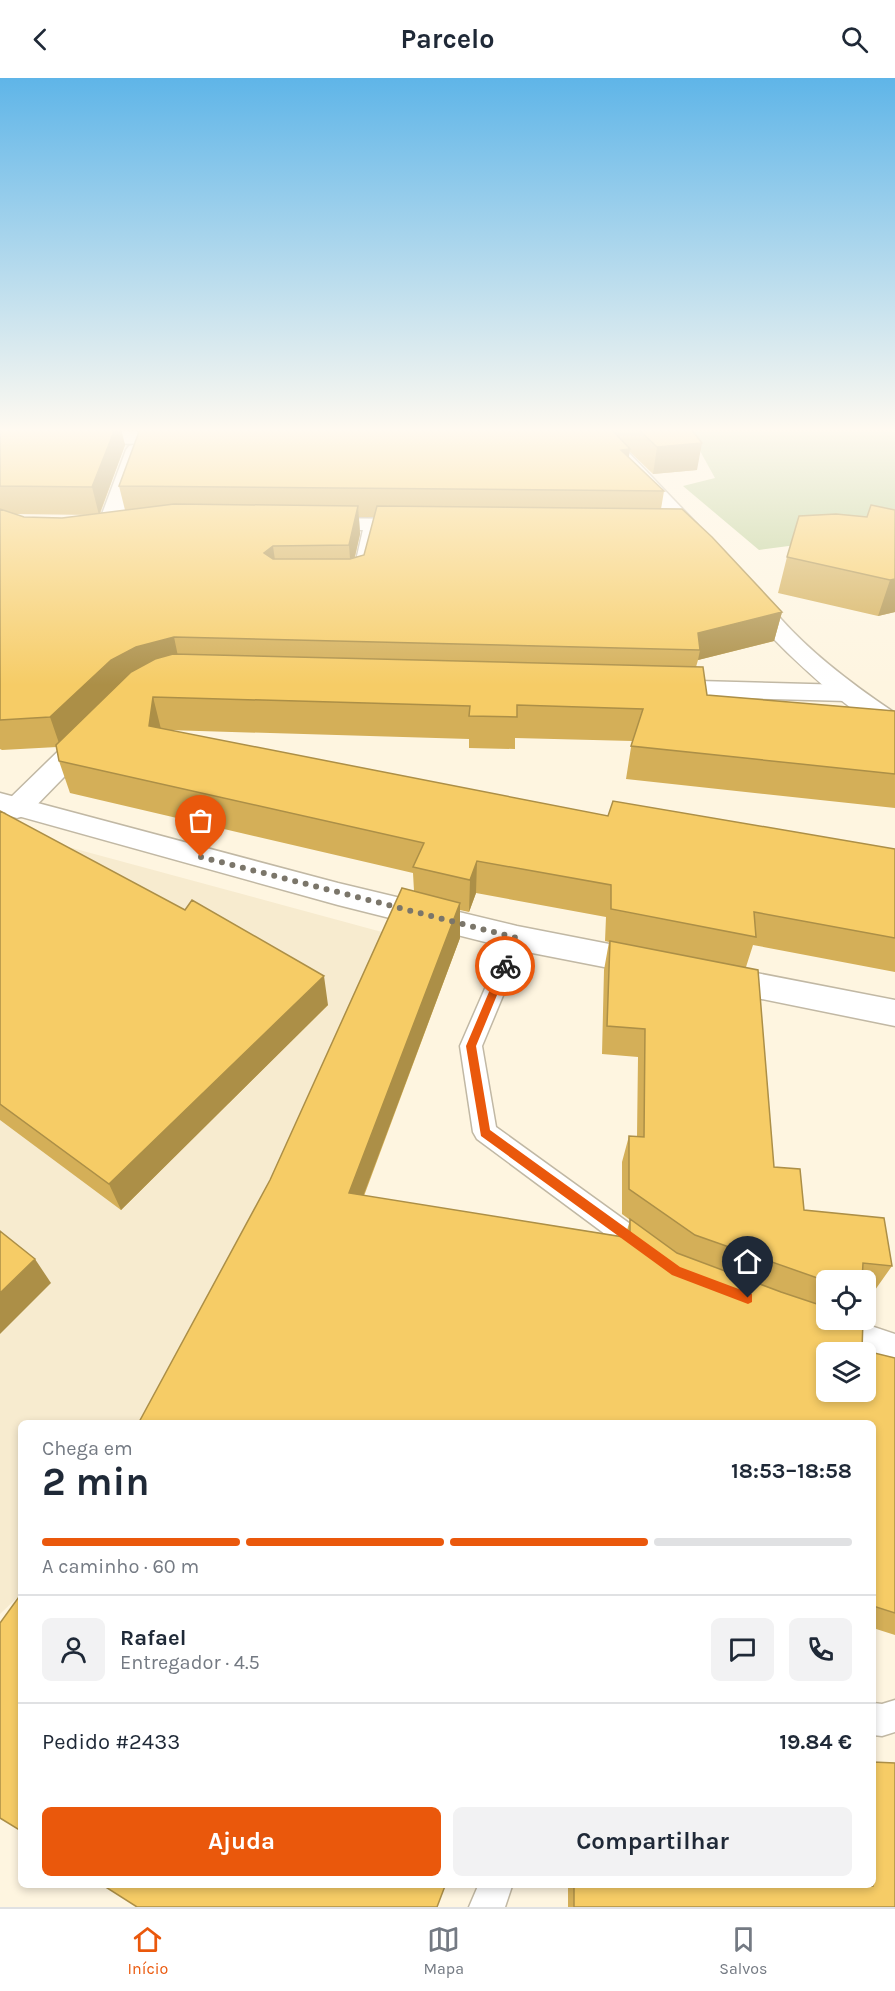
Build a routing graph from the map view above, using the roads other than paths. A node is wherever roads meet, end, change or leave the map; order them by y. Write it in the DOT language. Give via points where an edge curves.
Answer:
graph roads {
  1 [pos="110,514"];
  2 [pos="668,514"];
  3 [pos="133,522"];
  4 [pos="291,524"];
  5 [pos="371,525"];
  6 [pos="430,526"];
  7 [pos="686,534"];
  8 [pos="360,578"];
  9 [pos="733,579"];
  10 [pos="632,687"];
  11 [pos="848,693"];
  12 [pos="113,713"];
  13 [pos="895,725"];
  14 [pos="9,805"];
  15 [pos="517,938"];
  16 [pos="895,1013"];
  17 [pos="667,1264"];
  18 [pos="809,1319"];
  19 [pos="895,1347"];
  20 [pos="895,1716"];
  21 [pos="876,1719"];
  22 [pos="494,1888"];
  23 [pos="487,1907"];
  1 -- 3 [label="main road" via="104,529"];
  2 -- 7 [label="main road"];
  4 -- 5 [label="main road"];
  5 -- 6 [label="main road"];
  5 -- 8 [label="lane"];
  9 -- 11 [label="main road" via="777,629"];
  10 -- 11 [label="main road"];
  11 -- 13 [label="main road"];
  12 -- 14 [label="main road"];
  14 -- 15 [label="main road"];
  15 -- 16 [label="main road"];
  15 -- 17 [label="lane" via="471,1046 485,1132"];
  18 -- 19 [label="lane"];
  20 -- 21 [label="lane"];
  22 -- 23 [label="lane"];
}
